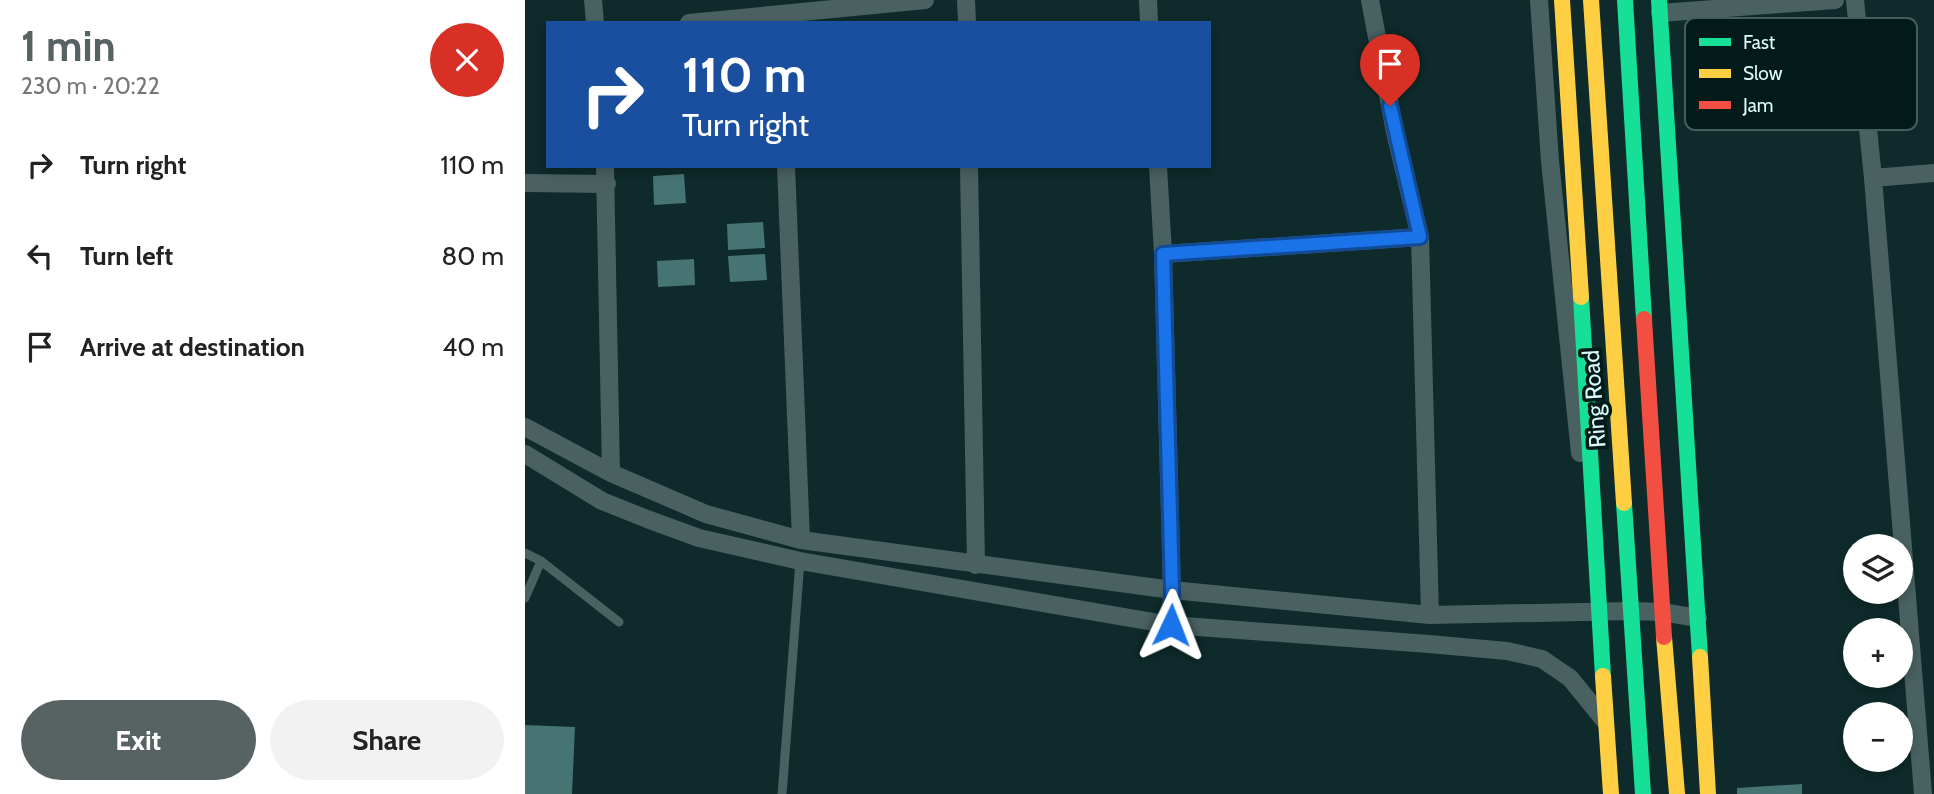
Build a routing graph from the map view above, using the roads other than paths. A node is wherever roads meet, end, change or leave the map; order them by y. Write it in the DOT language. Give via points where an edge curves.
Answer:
graph roads {
  1 [pos="593,0"];
  2 [pos="925,0"];
  3 [pos="966,0"];
  4 [pos="1148,0"];
  5 [pos="1370,0"];
  6 [pos="1539,0"];
  7 [pos="1562,0"];
  8 [pos="1591,0"];
  9 [pos="1625,0"];
  10 [pos="1835,0"];
  11 [pos="1855,0"];
  12 [pos="1660,6"];
  13 [pos="779,13"];
  14 [pos="1857,18"];
  15 [pos="595,21"];
  16 [pos="707,21"];
  17 [pos="967,21"];
  18 [pos="1149,21"];
  19 [pos="1868,130"];
  20 [pos="786,168"];
  21 [pos="969,168"];
  22 [pos="1158,168"];
  23 [pos="1934,173"];
  24 [pos="606,175"];
  25 [pos="1873,178"];
  26 [pos="525,183"];
  27 [pos="1420,237"];
  28 [pos="1163,254"];
  29 [pos="525,427"];
  30 [pos="525,454"];
  31 [pos="611,473"];
  32 [pos="801,540"];
  33 [pos="525,553"];
  34 [pos="541,561"];
  35 [pos="800,561"];
  36 [pos="976,565"];
  37 [pos="1172,590"];
  38 [pos="525,598"];
  39 [pos="1595,611"];
  40 [pos="1631,611"];
  41 [pos="1663,612"];
  42 [pos="1430,615"];
  43 [pos="1698,618"];
  44 [pos="619,622"];
  45 [pos="1171,625"];
  46 [pos="1605,721"];
  47 [pos="782,794"];
  48 [pos="1611,794"];
  49 [pos="1643,794"];
  50 [pos="1677,794"];
  51 [pos="1708,794"];
  52 [pos="1923,794"];
  1 -- 15 [label="street"];
  2 -- 13 [label="street"];
  3 -- 17 [label="street"];
  4 -- 18 [label="street"];
  5 -- 27 [label="street"];
  6 -- 39 [label="street" via="1550,161"];
  7 -- 39 [label="main road"];
  8 -- 40 [label="main road, Ring Road"];
  9 -- 41 [label="main road"];
  10 -- 12 [label="street"];
  11 -- 14 [label="street"];
  12 -- 43 [label="main road"];
  13 -- 16 [label="street"];
  19 -- 25 [label="street"];
  20 -- 32 [label="street"];
  21 -- 36 [label="street"];
  22 -- 28 [label="street"];
  23 -- 25 [label="street"];
  24 -- 26 [label="street"];
  24 -- 31 [label="street"];
  25 -- 52 [label="street"];
  27 -- 28 [label="street"];
  27 -- 42 [label="street"];
  28 -- 37 [label="street"];
  29 -- 31 [label="street"];
  30 -- 35 [label="street" via="602,501 636,515 699,538"];
  31 -- 32 [label="street" via="706,514"];
  32 -- 36 [label="street"];
  33 -- 34 [label="lane"];
  34 -- 38 [label="lane"];
  34 -- 44 [label="lane"];
  35 -- 45 [label="street"];
  35 -- 47 [label="lane"];
  36 -- 37 [label="street"];
  37 -- 42 [label="street"];
  37 -- 45 [label="street"];
  39 -- 40 [label="street"];
  39 -- 42 [label="street"];
  39 -- 46 [label="main road"];
  40 -- 41 [label="street"];
  40 -- 49 [label="main road, Ring Road"];
  41 -- 43 [label="street"];
  41 -- 50 [label="main road"];
  43 -- 51 [label="main road"];
  45 -- 46 [label="street" via="1507,651 1542,659 1570,678"];
  46 -- 48 [label="main road"];
}
